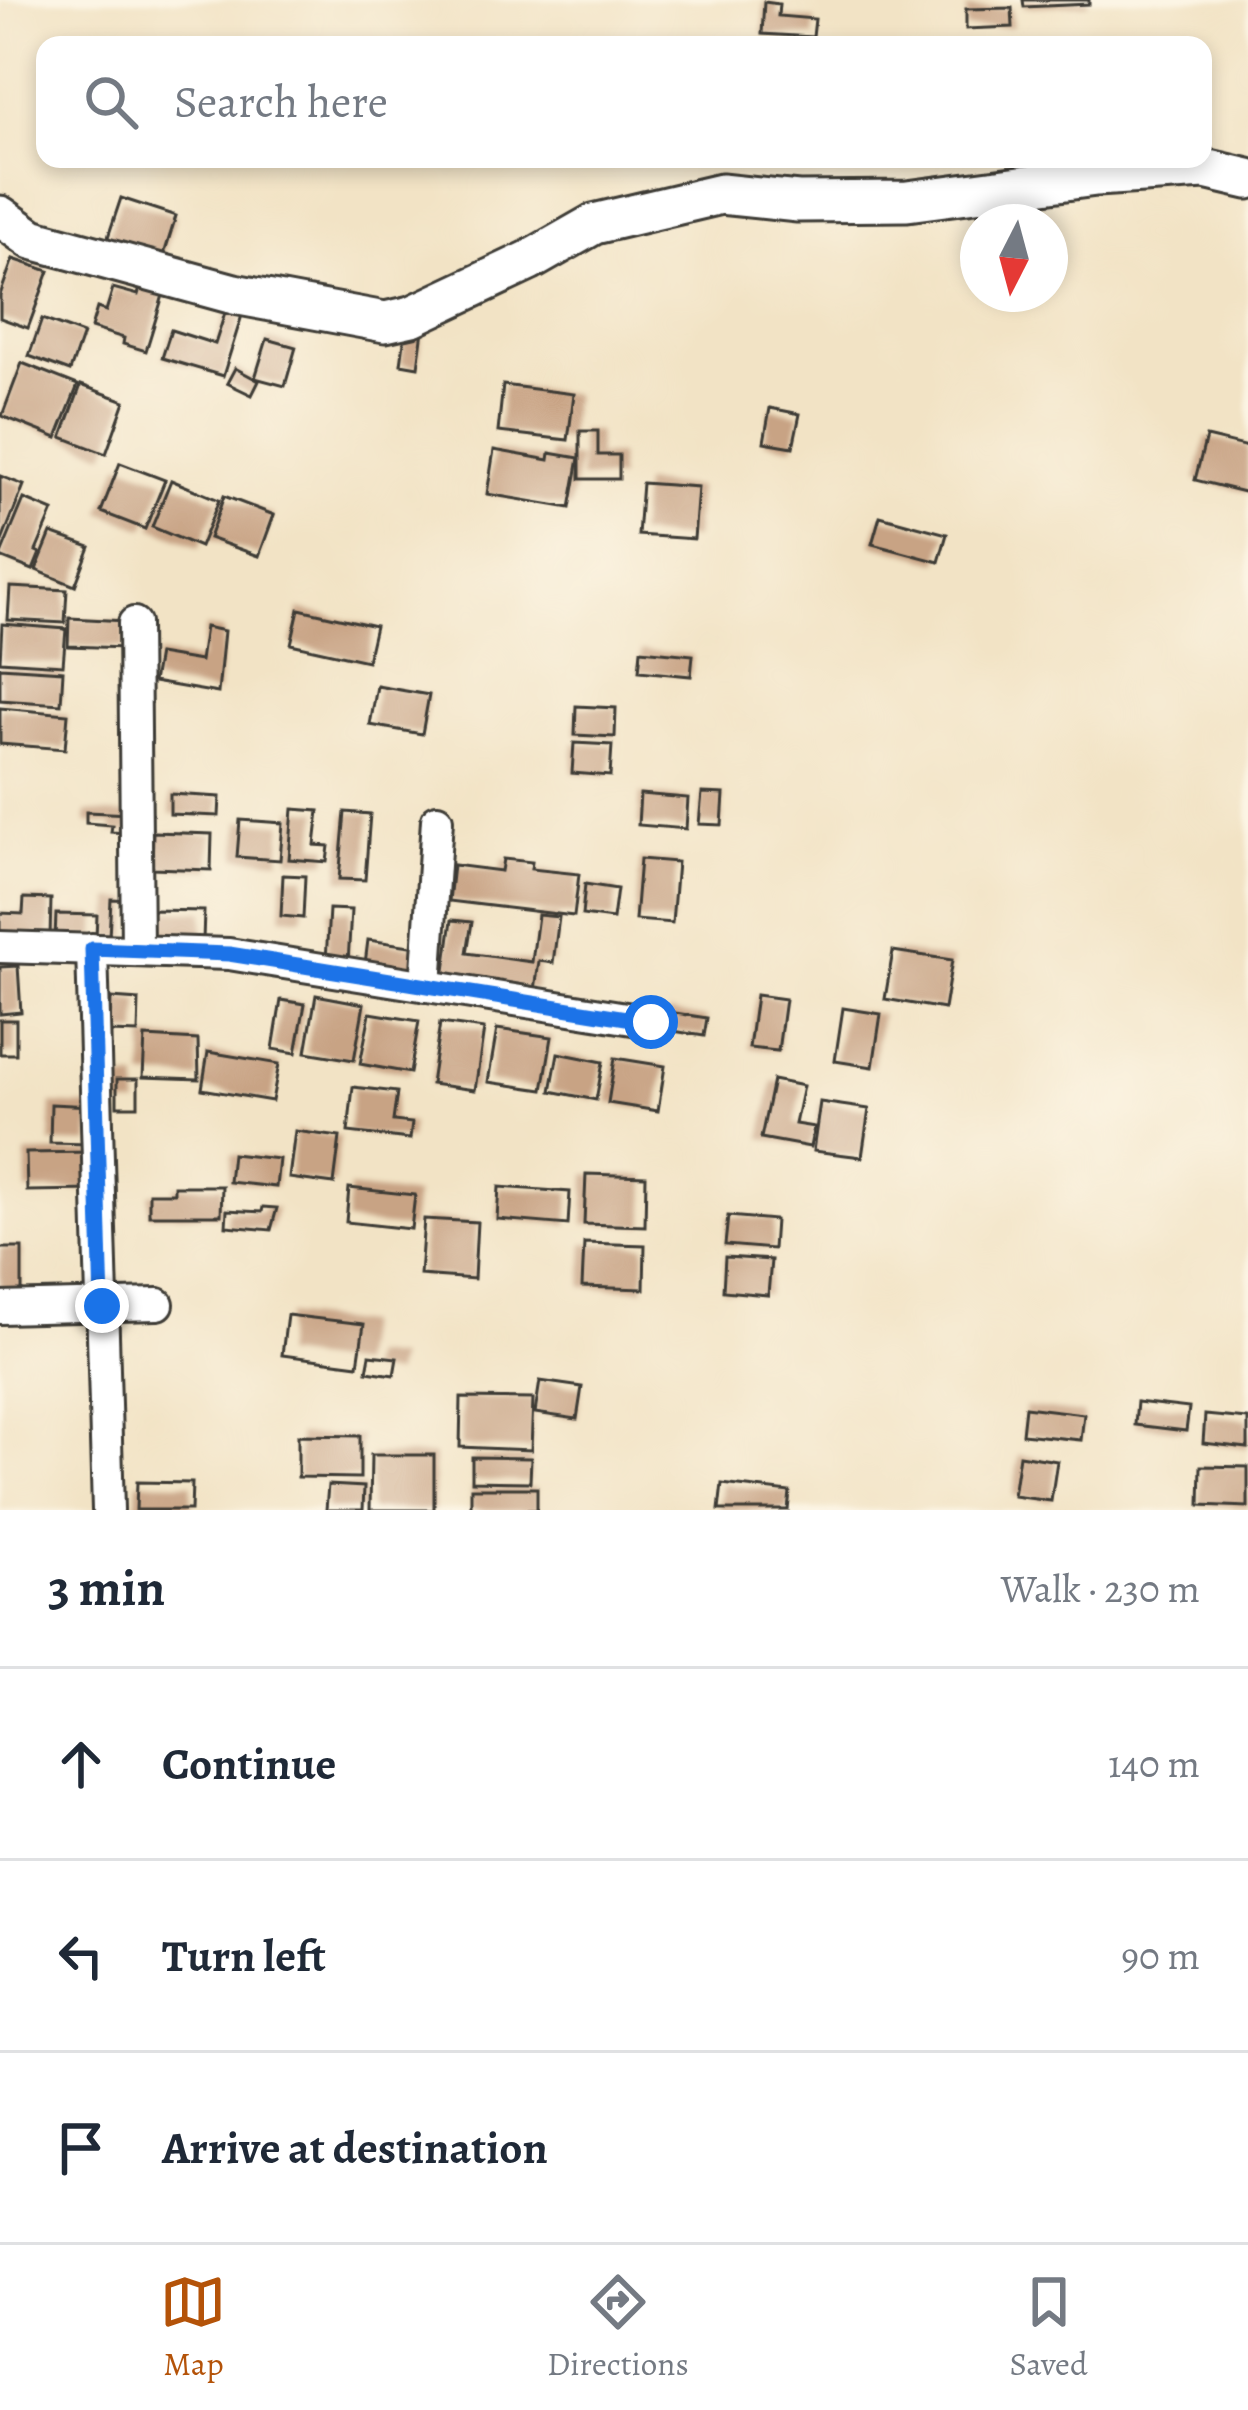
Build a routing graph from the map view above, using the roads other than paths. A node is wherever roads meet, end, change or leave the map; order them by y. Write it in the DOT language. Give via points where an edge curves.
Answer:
graph roads {
  1 [pos="1248,179"];
  2 [pos="0,216"];
  3 [pos="134,622"];
  4 [pos="436,820"];
  5 [pos="0,947"];
  6 [pos="92,949"];
  7 [pos="137,951"];
  8 [pos="427,986"];
  9 [pos="651,1022"];
  10 [pos="158,1304"];
  11 [pos="102,1306"];
  12 [pos="0,1308"];
  13 [pos="108,1510"];
  1 -- 2 [label="street" via="1205,169 1096,176 907,201 721,194 594,224 412,316 385,322 234,294 50,244"];
  3 -- 7 [label="street"];
  4 -- 8 [label="street"];
  5 -- 6 [label="street"];
  6 -- 7 [label="street"];
  6 -- 11 [label="street"];
  7 -- 8 [label="street" via="229,954"];
  8 -- 9 [label="street"];
  10 -- 11 [label="street"];
  11 -- 12 [label="street"];
  11 -- 13 [label="street"];
}
